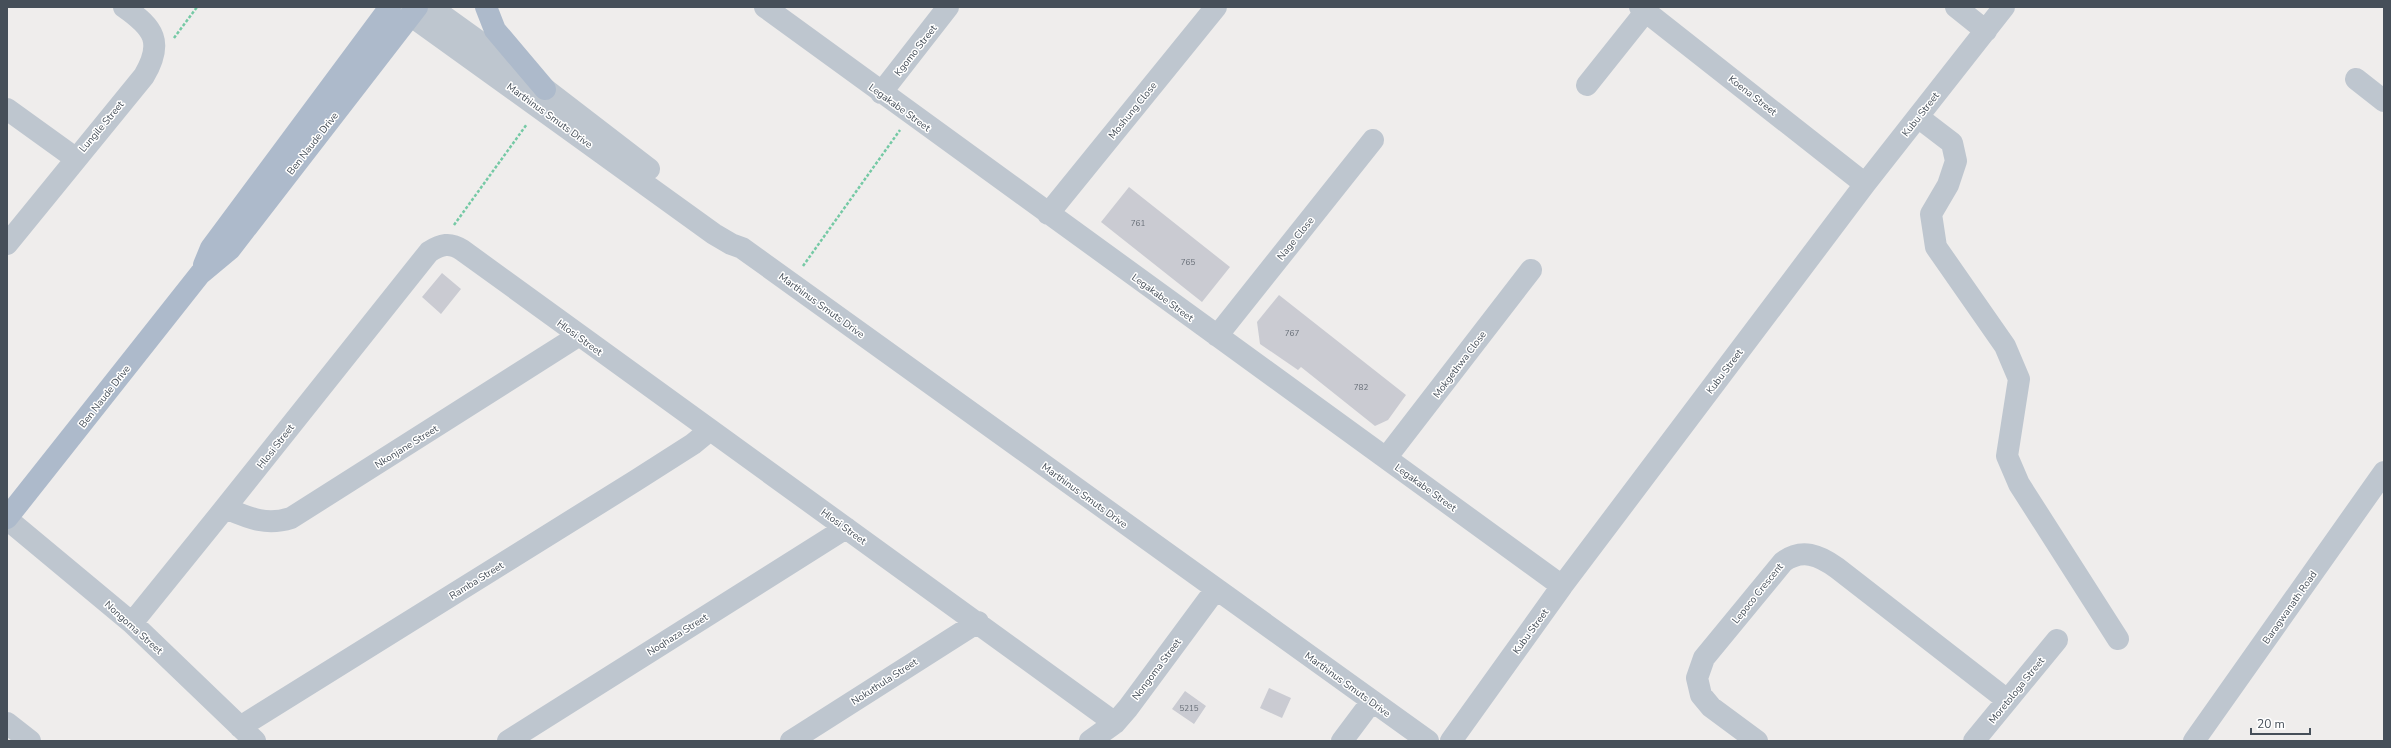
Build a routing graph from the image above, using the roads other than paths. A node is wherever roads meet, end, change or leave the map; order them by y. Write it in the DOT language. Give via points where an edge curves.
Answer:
graph roads {
  1 [pos="124,7"];
  2 [pos="390,7"];
  3 [pos="431,7"];
  4 [pos="486,7"];
  5 [pos="765,7"];
  6 [pos="948,7"];
  7 [pos="1216,7"];
  8 [pos="1956,7"];
  9 [pos="2004,7"];
  10 [pos="1643,9"];
  11 [pos="409,10"];
  12 [pos="1986,31"];
  13 [pos="2356,79"];
  14 [pos="1587,85"];
  15 [pos="881,93"];
  16 [pos="542,98"];
  17 [pos="2384,101"];
  18 [pos="7,109"];
  19 [pos="1918,117"];
  20 [pos="1374,140"];
  21 [pos="75,158"];
  22 [pos="1865,184"];
  23 [pos="1048,214"];
  24 [pos="7,244"];
  25 [pos="1531,270"];
  26 [pos="200,274"];
  27 [pos="578,336"];
  28 [pos="1217,336"];
  29 [pos="710,430"];
  30 [pos="1386,458"];
  31 [pos="2384,472"];
  32 [pos="225,508"];
  33 [pos="7,519"];
  34 [pos="846,528"];
  35 [pos="1562,586"];
  36 [pos="1216,590"];
  37 [pos="132,622"];
  38 [pos="978,622"];
  39 [pos="2118,639"];
  40 [pos="2057,640"];
  41 [pos="2007,700"];
  42 [pos="1372,701"];
  43 [pos="7,723"];
  44 [pos="1115,723"];
  45 [pos="248,734"];
  46 [pos="30,741"];
  47 [pos="508,741"];
  48 [pos="791,741"];
  49 [pos="1090,741"];
  50 [pos="1342,741"];
  51 [pos="1428,741"];
  52 [pos="1451,741"];
  53 [pos="1757,741"];
  54 [pos="1974,741"];
  55 [pos="2194,741"];
  1 -- 21 [label="street, Lungile Street" via="151,31 155,51 144,76"];
  2 -- 26 [label="main road, Ben Naude Drive" via="212,248"];
  3 -- 16 [label="street, Marthinus Smuts Drive"];
  4 -- 16 [label="main road" via="495,30"];
  5 -- 15 [label="street, Legakabe Street"];
  6 -- 15 [label="street, Kgomo Street"];
  7 -- 23 [label="street, Moshung Close"];
  8 -- 12 [label="street"];
  9 -- 12 [label="street, Kubu Street"];
  10 -- 14 [label="street"];
  10 -- 22 [label="street, Koena Street"];
  11 -- 16 [label="street, Marthinus Smuts Drive"];
  11 -- 26 [label="main road, Ben Naude Drive" via="230,249"];
  12 -- 19 [label="street, Kubu Street"];
  13 -- 17 [label="street"];
  15 -- 23 [label="street, Legakabe Street"];
  16 -- 36 [label="street, Marthinus Smuts Drive" via="737,237 742,248"];
  18 -- 21 [label="street"];
  19 -- 22 [label="street, Kubu Street"];
  19 -- 39 [label="street" via="1952,143 1956,161 1948,186 1931,214 1936,247 2005,346 2019,379 2007,456 2040,518"];
  20 -- 28 [label="street, Nage Close"];
  21 -- 24 [label="street, Lungile Street"];
  22 -- 35 [label="street, Kubu Street"];
  23 -- 28 [label="street, Legakabe Street"];
  25 -- 30 [label="street, Mokgethwa Close"];
  26 -- 33 [label="main road, Ben Naude Drive"];
  27 -- 29 [label="street, Hlosi Street"];
  27 -- 32 [label="street, Nkonjane Street" via="291,518 266,523"];
  27 -- 32 [label="street, Hlosi Street" via="462,250 446,244 429,252"];
  28 -- 30 [label="street, Legakabe Street"];
  29 -- 34 [label="street, Hlosi Street"];
  29 -- 45 [label="street, Ramba Street" via="693,444"];
  30 -- 35 [label="street, Legakabe Street"];
  31 -- 55 [label="street, Baragwanath Road"];
  32 -- 37 [label="street, Hlosi Street"];
  33 -- 37 [label="street, Nongoma Street"];
  34 -- 38 [label="street, Hlosi Street"];
  34 -- 47 [label="street, Noqhaza Street"];
  35 -- 52 [label="street, Kubu Street"];
  36 -- 42 [label="street, Marthinus Smuts Drive"];
  36 -- 44 [label="street, Nongoma Street"];
  37 -- 45 [label="street, Nongoma Street"];
  38 -- 44 [label="street, Hlosi Street"];
  38 -- 48 [label="street, Nokuthula Street"];
  40 -- 41 [label="street, Moretologa Street"];
  41 -- 53 [label="street, Lepoco Crescent" via="1837,568 1817,556 1801,553 1783,562 1704,658 1698,673 1698,687 1711,707"];
  41 -- 54 [label="street, Moretologa Street"];
  42 -- 50 [label="street"];
  42 -- 51 [label="street, Marthinus Smuts Drive"];
  43 -- 46 [label="street"];
  44 -- 49 [label="street, Nongoma Street"];
}
